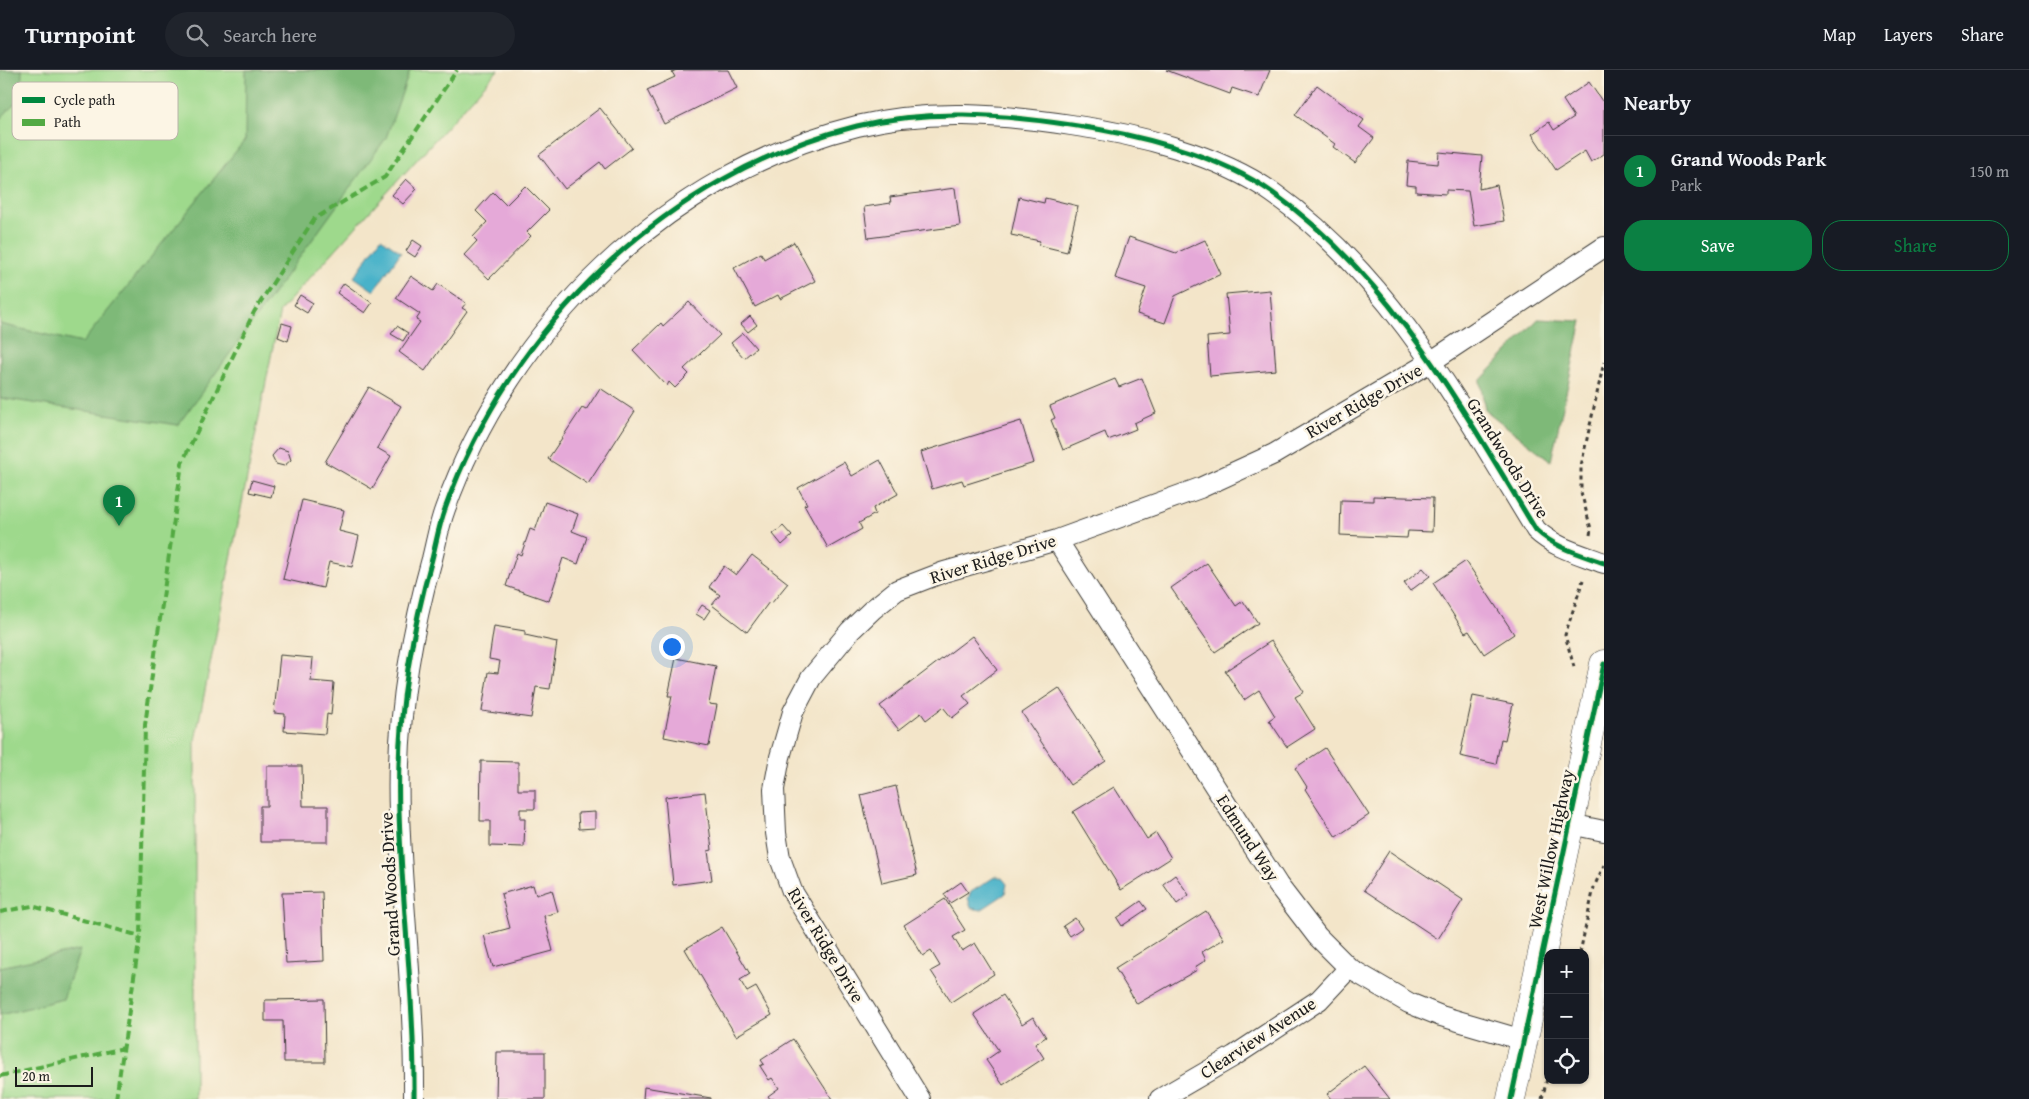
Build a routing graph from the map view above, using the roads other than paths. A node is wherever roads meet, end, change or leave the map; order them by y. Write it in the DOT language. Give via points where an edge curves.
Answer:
graph roads {
  1 [pos="1604,247"];
  2 [pos="1432,361"];
  3 [pos="1057,540"];
  4 [pos="1596,560"];
  5 [pos="1604,664"];
  6 [pos="1570,824"];
  7 [pos="1604,831"];
  8 [pos="1349,968"];
  9 [pos="1523,1040"];
  10 [pos="414,1099"];
  11 [pos="920,1099"];
  12 [pos="1160,1099"];
  13 [pos="1511,1099"];
  1 -- 2 [label="street, River Ridge Drive"];
  2 -- 3 [label="street, River Ridge Drive" via="1274,454 1200,488"];
  2 -- 4 [label="street, Grandwoods Drive" via="1536,530 1547,540"];
  2 -- 10 [label="street, Grand Woods Drive" via="1339,248 1269,190 1183,150 1114,131 965,114 913,117 856,127 790,149 733,174 672,212 613,258 562,310 516,370 474,440 444,511 420,603 402,710 399,808"];
  3 -- 8 [label="street, Edmund Way" via="1278,885 1318,936"];
  3 -- 11 [label="street, River Ridge Drive" via="944,572 897,590 850,630 811,678 794,712 780,757 774,789 776,833 780,858 792,891"];
  5 -- 6 [label="street, West Willow Highway"];
  6 -- 7 [label="street"];
  6 -- 9 [label="street, West Willow Highway"];
  8 -- 9 [label="street, Edmund Way" via="1409,1003"];
  8 -- 12 [label="street, Clearview Avenue" via="1319,1000 1234,1056"];
  9 -- 13 [label="street, West Willow Highway"];
}
